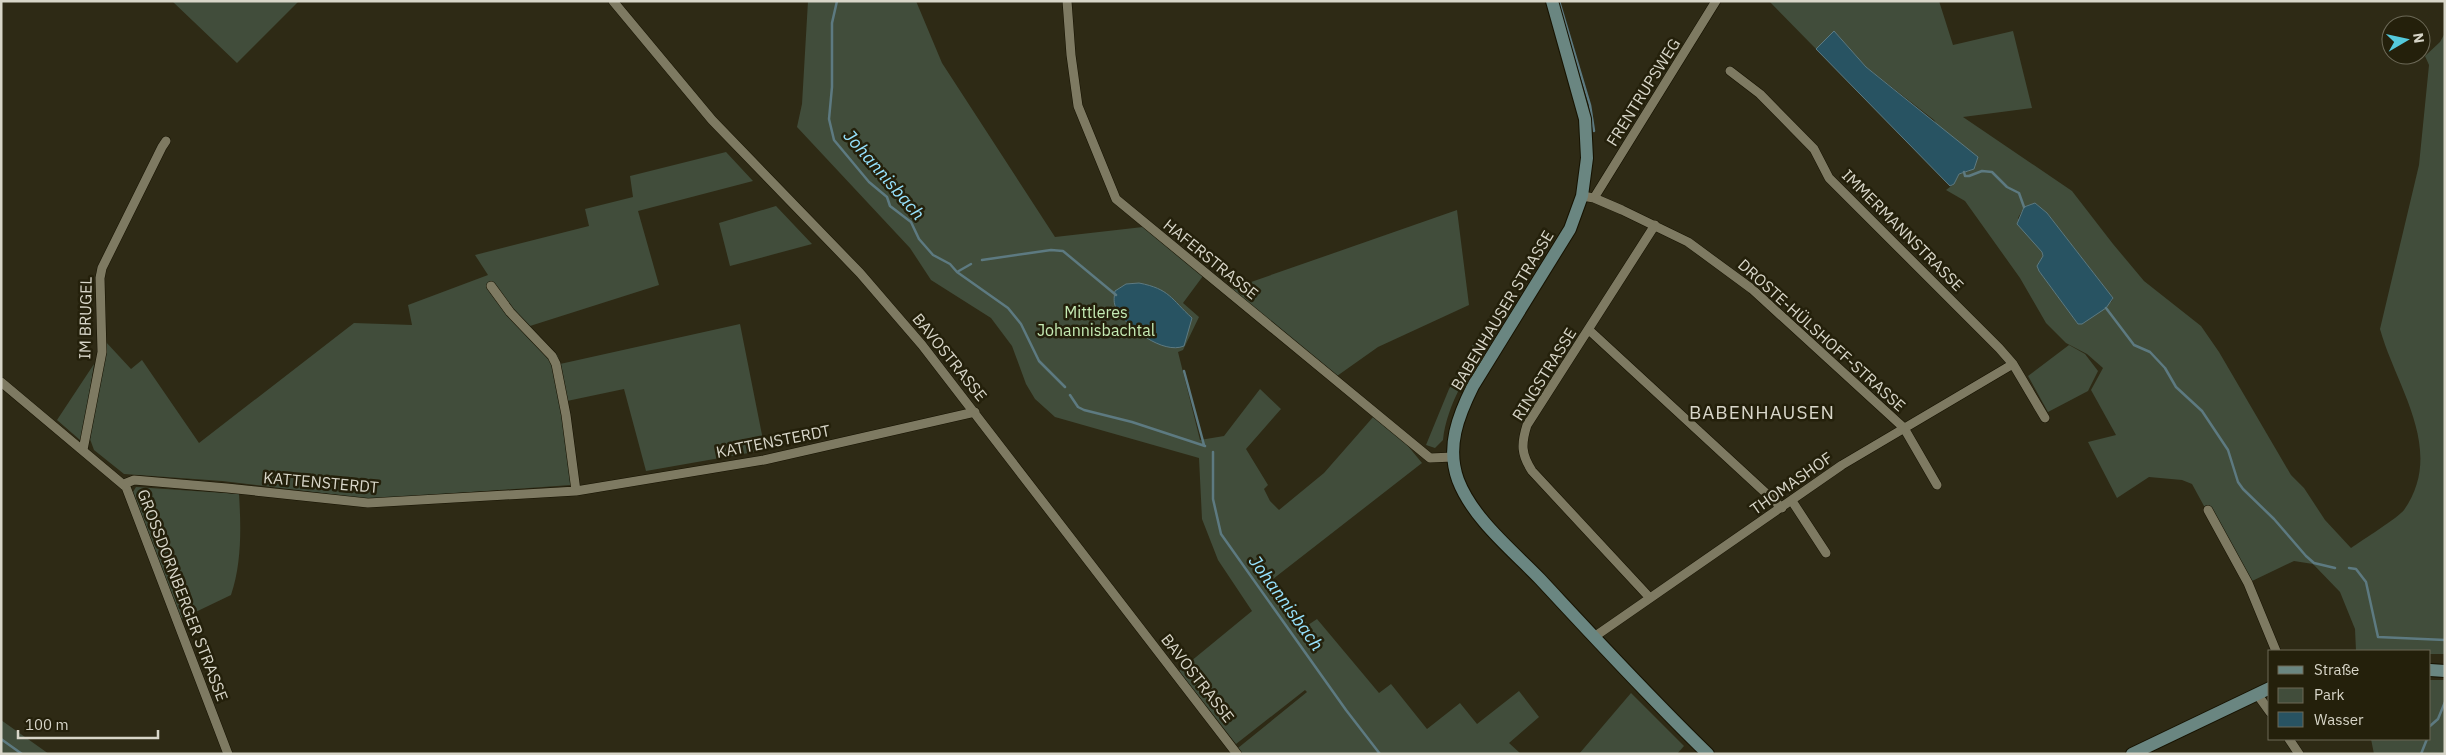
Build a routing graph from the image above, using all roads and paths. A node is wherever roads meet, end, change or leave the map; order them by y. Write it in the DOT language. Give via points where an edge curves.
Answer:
graph roads {
  1 [pos="613,1"];
  2 [pos="1067,1"];
  3 [pos="1552,1"];
  4 [pos="1716,1"];
  5 [pos="1730,71"];
  6 [pos="166,141"];
  7 [pos="1588,197"];
  8 [pos="1655,225"];
  9 [pos="491,286"];
  10 [pos="1589,330"];
  11 [pos="2013,364"];
  12 [pos="1,382"];
  13 [pos="975,412"];
  14 [pos="2045,418"];
  15 [pos="1904,428"];
  16 [pos="83,450"];
  17 [pos="1453,456"];
  18 [pos="124,484"];
  19 [pos="1937,485"];
  20 [pos="576,491"];
  21 [pos="1792,501"];
  22 [pos="1782,508"];
  23 [pos="2208,510"];
  24 [pos="1826,553"];
  25 [pos="1650,598"];
  26 [pos="1594,637"];
  27 [pos="2276,650"];
  28 [pos="2268,689"];
  29 [pos="2257,694"];
  30 [pos="2268,709"];
  31 [pos="2290,740"];
  32 [pos="228,754"];
  33 [pos="1238,754"];
  34 [pos="1708,754"];
  35 [pos="2132,754"];
  36 [pos="2299,754"];
  1 -- 13 [label="street, BAVOSTRASSE" via="712,120 881,296"];
  2 -- 17 [label="street, HAFERSTRASSE" via="1078,106 1116,199 1430,458"];
  3 -- 7 [label="main road, BABENHAUSER STRASSE" via="1585,119"];
  4 -- 7 [label="street, FRENTRUPSWEG"];
  5 -- 11 [label="street, IMMERMANNSTRASSE" via="1760,94 1814,149 1829,178"];
  6 -- 16 [label="street, IM BRUGEL" via="102,268 102,352"];
  7 -- 8 [label="street, DROSTE-HÜLSHOFF-STRASSE"];
  7 -- 17 [label="main road, BABENHAUSER STRASSE" via="1472,386 1456,425"];
  8 -- 10 [label="street, RINGSTRASSE"];
  8 -- 15 [label="street, DROSTE-HÜLSHOFF-STRASSE" via="1688,242 1752,288"];
  9 -- 20 [label="street" via="556,364"];
  10 -- 22 [label="street"];
  10 -- 25 [label="street, RINGSTRASSE" via="1527,426 1521,449 1532,471"];
  11 -- 14 [label="street, IMMERMANNSTRASSE"];
  11 -- 15 [label="street, THOMASHOF"];
  12 -- 16 [label="street, GROSSDORNBERGER STRASSE"];
  13 -- 20 [label="street, KATTENSTERDT" via="764,460"];
  13 -- 33 [label="street, BAVOSTRASSE"];
  15 -- 19 [label="street, DROSTE-HÜLSHOFF-STRASSE"];
  15 -- 21 [label="street, THOMASHOF"];
  16 -- 18 [label="street, GROSSDORNBERGER STRASSE"];
  17 -- 26 [label="main road, BABENHAUSER STRASSE" via="1458,479 1478,512"];
  18 -- 20 [label="street, KATTENSTERDT" via="134,480 368,504"];
  18 -- 32 [label="street, GROSSDORNBERGER STRASSE"];
  21 -- 22 [label="street, THOMASHOF"];
  21 -- 24 [label="street"];
  22 -- 25 [label="street, THOMASHOF"];
  23 -- 27 [label="street" via="2254,596"];
  25 -- 26 [label="street, THOMASHOF"];
  26 -- 34 [label="main road, BABENHAUSER STRASSE"];
  28 -- 29 [label="main road"];
  29 -- 30 [label="street"];
  29 -- 35 [label="main road"];
  31 -- 36 [label="street"];
}
